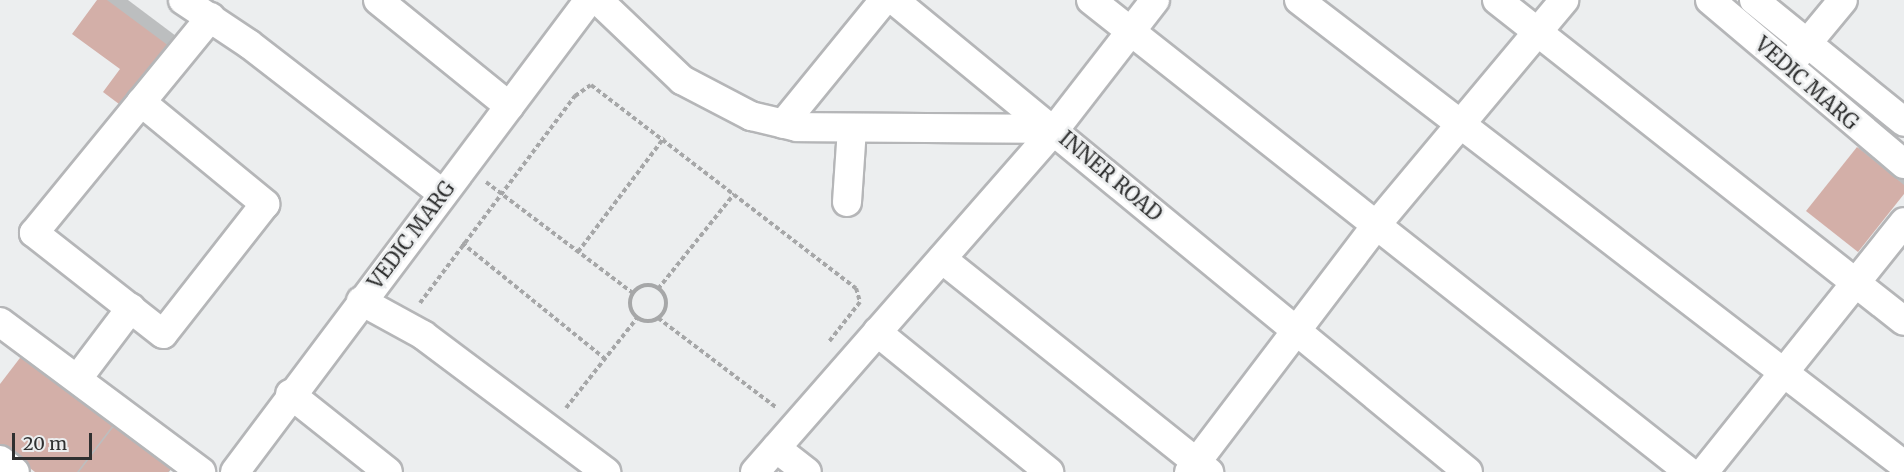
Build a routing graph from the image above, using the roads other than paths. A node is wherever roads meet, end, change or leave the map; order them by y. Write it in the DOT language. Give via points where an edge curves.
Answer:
graph roads {
  1 [pos="184,0"];
  2 [pos="378,0"];
  3 [pos="589,0"];
  4 [pos="598,0"];
  5 [pos="884,0"];
  6 [pos="894,0"];
  7 [pos="1091,0"];
  8 [pos="1155,0"];
  9 [pos="1299,0"];
  10 [pos="1497,0"];
  11 [pos="1564,0"];
  12 [pos="1710,0"];
  13 [pos="1754,0"];
  14 [pos="1843,0"];
  15 [pos="211,17"];
  16 [pos="1131,33"];
  17 [pos="1540,34"];
  18 [pos="1807,43"];
  19 [pos="1788,67"];
  20 [pos="141,102"];
  21 [pos="509,106"];
  22 [pos="1904,122"];
  23 [pos="783,124"];
  24 [pos="1459,126"];
  25 [pos="852,128"];
  26 [pos="1055,129"];
  27 [pos="1904,164"];
  28 [pos="442,194"];
  29 [pos="847,202"];
  30 [pos="1904,222"];
  31 [pos="1377,224"];
  32 [pos="942,259"];
  33 [pos="1856,284"];
  34 [pos="361,302"];
  35 [pos="131,308"];
  36 [pos="1904,321"];
  37 [pos="877,332"];
  38 [pos="1298,333"];
  39 [pos="5,334"];
  40 [pos="1783,373"];
  41 [pos="78,378"];
  42 [pos="290,394"];
  43 [pos="776,448"];
  44 [pos="0,460"];
  45 [pos="1904,465"];
  46 [pos="186,468"];
  47 [pos="1198,469"];
  48 [pos="15,472"];
  49 [pos="235,472"];
  50 [pos="388,472"];
  51 [pos="606,472"];
  52 [pos="754,472"];
  53 [pos="807,472"];
  54 [pos="1049,472"];
  55 [pos="1468,472"];
  56 [pos="1689,472"];
  57 [pos="1704,472"];
  1 -- 15 [label="street"];
  2 -- 21 [label="street"];
  3 -- 21 [label="street, VEDIC MARG"];
  4 -- 23 [label="street, INNER ROAD" via="682,80 751,116"];
  5 -- 23 [label="street"];
  6 -- 26 [label="street"];
  7 -- 16 [label="street"];
  8 -- 16 [label="street"];
  9 -- 24 [label="street"];
  10 -- 17 [label="street"];
  11 -- 17 [label="street"];
  12 -- 19 [label="street, VEDIC MARG"];
  13 -- 18 [label="street, VEDIC MARG"];
  14 -- 18 [label="street"];
  15 -- 20 [label="street"];
  15 -- 28 [label="street"];
  16 -- 26 [label="street"];
  16 -- 31 [label="street"];
  17 -- 24 [label="street"];
  17 -- 33 [label="street"];
  18 -- 19 [label="street"];
  18 -- 22 [label="street, VEDIC MARG"];
  19 -- 27 [label="street, VEDIC MARG"];
  20 -- 35 [label="street" via="34,233"];
  20 -- 35 [label="street" via="265,204 163,334"];
  21 -- 28 [label="street, VEDIC MARG"];
  23 -- 25 [label="street, INNER ROAD"];
  24 -- 31 [label="street"];
  24 -- 40 [label="street"];
  25 -- 26 [label="street, INNER ROAD"];
  25 -- 29 [label="street"];
  26 -- 32 [label="street"];
  26 -- 38 [label="street, INNER ROAD"];
  28 -- 34 [label="street, VEDIC MARG"];
  30 -- 33 [label="street"];
  31 -- 38 [label="street"];
  31 -- 56 [label="street"];
  32 -- 37 [label="street"];
  32 -- 47 [label="street"];
  33 -- 36 [label="street"];
  33 -- 40 [label="street"];
  34 -- 42 [label="street, VEDIC MARG"];
  34 -- 51 [label="street" via="423,335"];
  35 -- 41 [label="street"];
  37 -- 43 [label="street"];
  37 -- 54 [label="street"];
  38 -- 47 [label="street"];
  38 -- 55 [label="street, INNER ROAD"];
  39 -- 41 [label="street"];
  40 -- 45 [label="street"];
  40 -- 57 [label="street"];
  41 -- 46 [label="street"];
  42 -- 49 [label="street, VEDIC MARG"];
  42 -- 50 [label="street"];
  43 -- 52 [label="street"];
  43 -- 53 [label="street"];
  44 -- 48 [label="street"];
}
